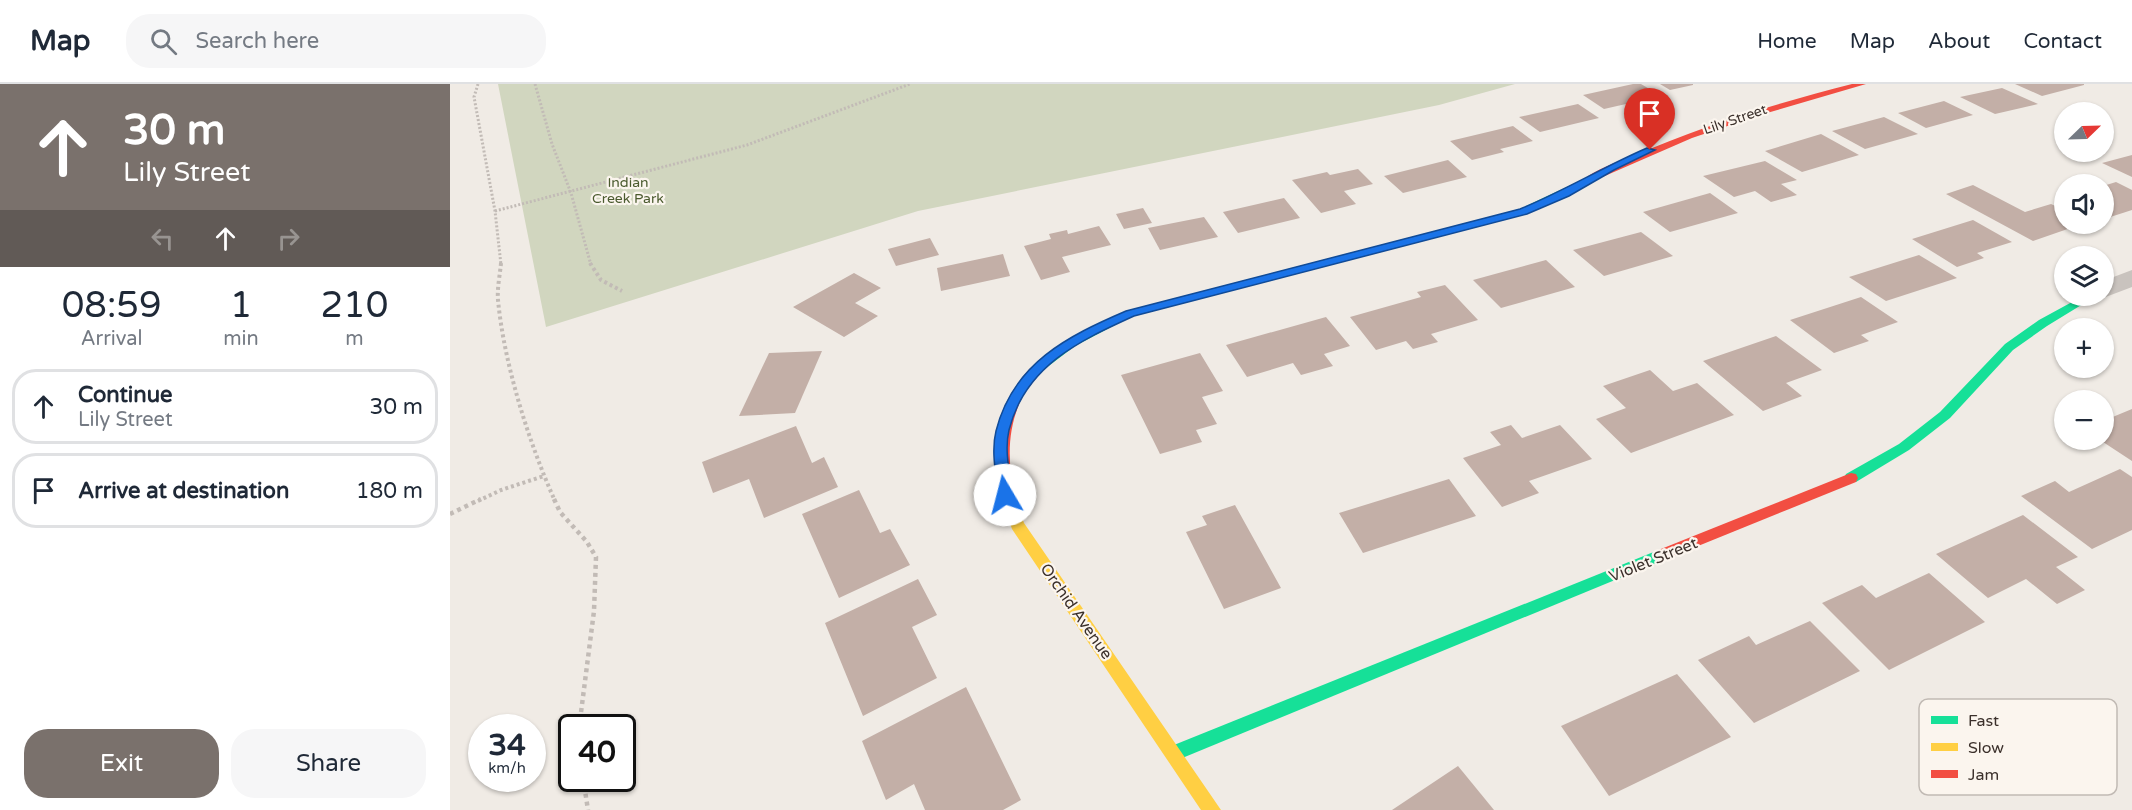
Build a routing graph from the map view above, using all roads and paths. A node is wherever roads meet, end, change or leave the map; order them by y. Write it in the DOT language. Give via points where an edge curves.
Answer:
graph roads {
  1 [pos="478,84"];
  2 [pos="535,84"];
  3 [pos="910,84"];
  4 [pos="1862,84"];
  5 [pos="571,193"];
  6 [pos="495,211"];
  7 [pos="2132,278"];
  8 [pos="2114,285"];
  9 [pos="622,291"];
  10 [pos="2073,306"];
  11 [pos="1016,394"];
  12 [pos="544,476"];
  13 [pos="450,514"];
  14 [pos="580,714"];
  15 [pos="1175,753"];
  16 [pos="585,792"];
  17 [pos="588,810"];
  18 [pos="1212,810"];
  1 -- 6 [label="path" via="474,98"];
  2 -- 5 [label="path"];
  3 -- 5 [label="path" via="747,145"];
  4 -- 11 [label="street, Lily Street" via="1761,109 1691,134 1610,168 1566,194 1524,211 1130,313 1080,335 1047,359"];
  5 -- 6 [label="path"];
  5 -- 9 [label="path" via="588,261 601,280"];
  6 -- 12 [label="path" via="501,262 498,298 506,357"];
  7 -- 8 [label="street"];
  10 -- 15 [label="street, Violet Street" via="2009,347 1945,415 1904,447 1849,479"];
  11 -- 15 [label="street, Orchid Avenue" via="1002,432 1001,462 1005,495 1017,525"];
  12 -- 13 [label="path" via="491,494"];
  12 -- 14 [label="path" via="560,512 596,557 594,611"];
  15 -- 18 [label="street, Orchid Avenue"];
  16 -- 17 [label="path"];
}
